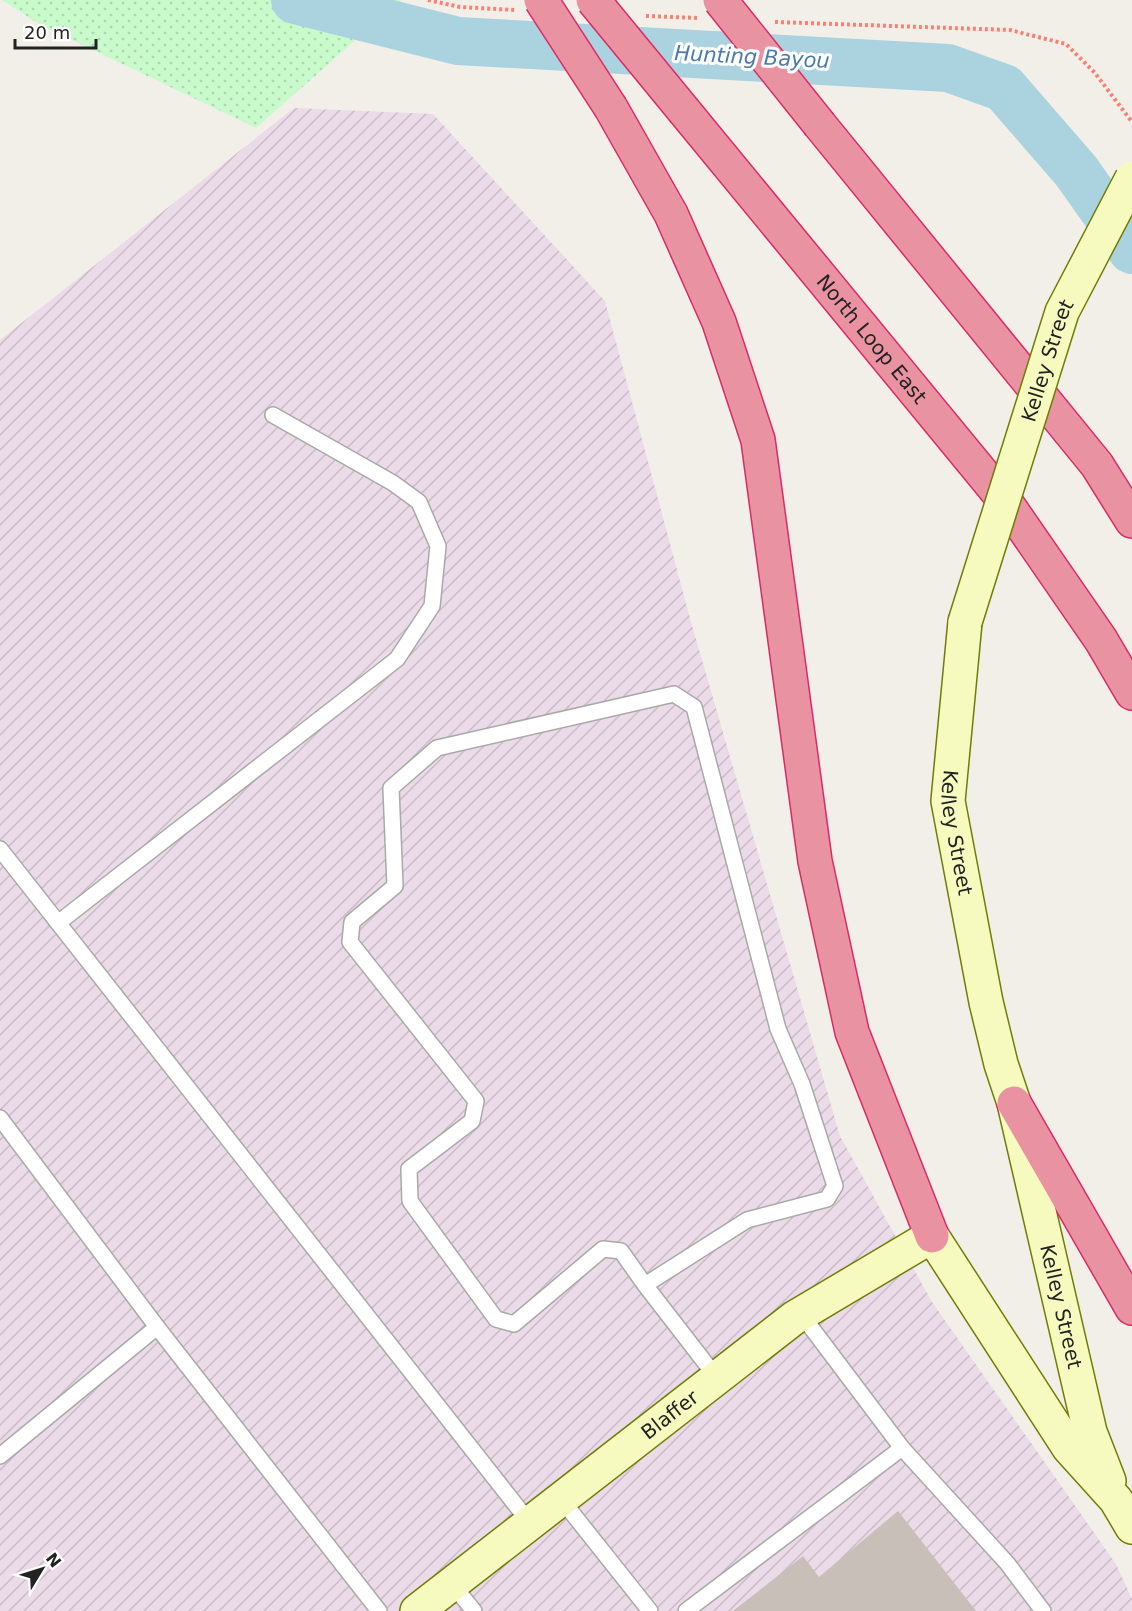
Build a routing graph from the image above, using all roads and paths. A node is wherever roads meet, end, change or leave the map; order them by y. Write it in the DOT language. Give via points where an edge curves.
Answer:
graph roads {
  1 [pos="428,0"];
  2 [pos="593,0"];
  3 [pos="530,5"];
  4 [pos="713,9"];
  5 [pos="635,15"];
  6 [pos="764,21"];
  7 [pos="1132,122"];
  8 [pos="1132,178"];
  9 [pos="273,415"];
  10 [pos="1097,465"];
  11 [pos="1132,503"];
  12 [pos="1132,521"];
  13 [pos="1132,693"];
  14 [pos="0,849"];
  15 [pos="58,923"];
  16 [pos="1014,1103"];
  17 [pos="0,1118"];
  18 [pos="933,1236"];
  19 [pos="645,1285"];
  20 [pos="1132,1308"];
  21 [pos="801,1314"];
  22 [pos="157,1328"];
  23 [pos="717,1378"];
  24 [pos="902,1448"];
  25 [pos="0,1456"];
  26 [pos="561,1499"];
  27 [pos="1116,1500"];
  28 [pos="530,1523"];
  29 [pos="1132,1527"];
  30 [pos="452,1584"];
  31 [pos="379,1611"];
  32 [pos="417,1611"];
  33 [pos="474,1611"];
  34 [pos="650,1611"];
  35 [pos="686,1611"];
  36 [pos="1043,1611"];
  1 -- 3 [label="path" via="460,7"];
  2 -- 13 [label="highway, North Loop East, bridge" via="1005,501 1101,640"];
  3 -- 18 [label="highway, bridge" via="610,108 670,214 719,322 758,440 815,861 852,1032"];
  4 -- 5 [label="path"];
  4 -- 10 [label="highway, bridge" via="820,125"];
  6 -- 7 [label="path" via="1010,30 1066,44 1095,73"];
  8 -- 16 [label="main road, Kelley Street, bridge" via="1062,312 965,622 948,801 986,1002"];
  9 -- 15 [label="lane" via="393,483 419,502 438,546 432,606 397,659"];
  10 -- 11 [label="highway"];
  10 -- 12 [label="highway"];
  14 -- 15 [label="lane"];
  15 -- 28 [label="lane"];
  16 -- 20 [label="highway"];
  16 -- 27 [label="main road, Kelley Street" via="1090,1432"];
  17 -- 22 [label="lane"];
  18 -- 21 [label="main road, Blaffer"];
  18 -- 27 [label="main road" via="1069,1448"];
  19 -- 19 [label="lane" via="747,1220 827,1199 836,1185 802,1084 778,1029 694,707 674,694 437,748 391,788 395,886 352,922 350,942 476,1101 472,1121 409,1169 410,1201 496,1319 514,1324 603,1249 621,1251"];
  19 -- 23 [label="lane"];
  21 -- 23 [label="main road, Blaffer"];
  21 -- 24 [label="lane"];
  22 -- 25 [label="lane"];
  22 -- 31 [label="lane"];
  23 -- 26 [label="main road, Blaffer"];
  24 -- 35 [label="lane"];
  24 -- 36 [label="lane" via="1007,1563"];
  26 -- 28 [label="main road, Blaffer"];
  26 -- 34 [label="lane"];
  27 -- 29 [label="main road"];
  28 -- 30 [label="main road, Blaffer"];
  30 -- 32 [label="main road, Blaffer"];
  30 -- 33 [label="lane"];
}
